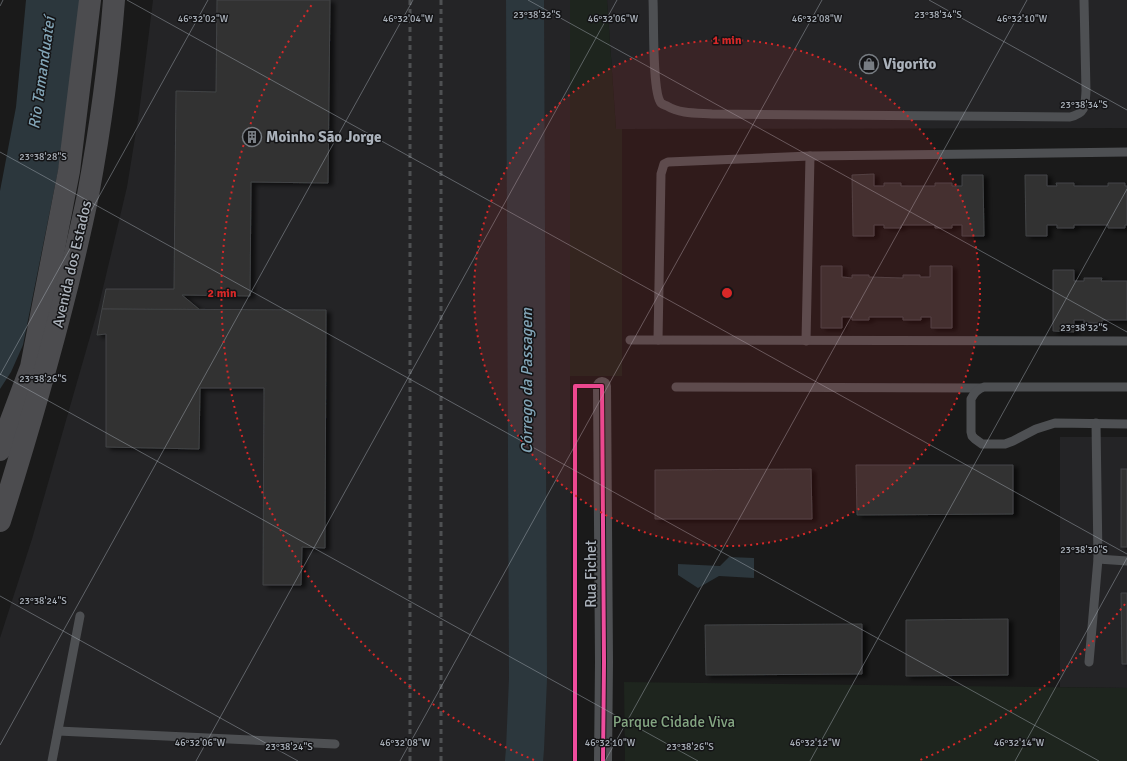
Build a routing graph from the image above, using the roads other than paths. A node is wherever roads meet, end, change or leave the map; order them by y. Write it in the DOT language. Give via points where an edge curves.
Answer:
graph roads {
  1 [pos="90,0"];
  2 [pos="114,0"];
  3 [pos="653,0"];
  4 [pos="1084,0"];
  5 [pos="1127,152"];
  6 [pos="810,156"];
  7 [pos="630,340"];
  8 [pos="658,340"];
  9 [pos="806,341"];
  10 [pos="1127,341"];
  11 [pos="602,386"];
  12 [pos="676,386"];
  13 [pos="1127,387"];
  14 [pos="980,388"];
  15 [pos="1096,423"];
  16 [pos="1127,424"];
  17 [pos="0,450"];
  18 [pos="0,521"];
  19 [pos="1098,559"];
  20 [pos="1127,561"];
  21 [pos="80,616"];
  22 [pos="1089,662"];
  23 [pos="58,731"];
  24 [pos="335,744"];
  25 [pos="52,761"];
  26 [pos="603,761"];
  1 -- 17 [label="highway, Avenida dos Estados" via="68,171 31,367"];
  2 -- 18 [label="highway, Avenida dos Estados" via="109,59 88,195 49,357"];
  3 -- 4 [label="lane" via="656,91 661,104 674,110 712,114 1062,117 1078,115 1085,106"];
  5 -- 6 [label="lane"];
  6 -- 8 [label="lane" via="674,161 664,164 661,174"];
  6 -- 9 [label="lane"];
  7 -- 8 [label="lane"];
  8 -- 9 [label="lane"];
  9 -- 10 [label="lane"];
  11 -- 26 [label="street, Rua Fichet"];
  12 -- 14 [label="lane"];
  13 -- 14 [label="lane"];
  14 -- 15 [label="lane" via="971,399 971,432 974,440 982,444 1005,444 1036,429 1056,423"];
  15 -- 16 [label="lane"];
  15 -- 19 [label="lane"];
  19 -- 20 [label="lane"];
  19 -- 22 [label="lane"];
  21 -- 23 [label="lane"];
  23 -- 24 [label="lane"];
  23 -- 25 [label="lane"];
}
